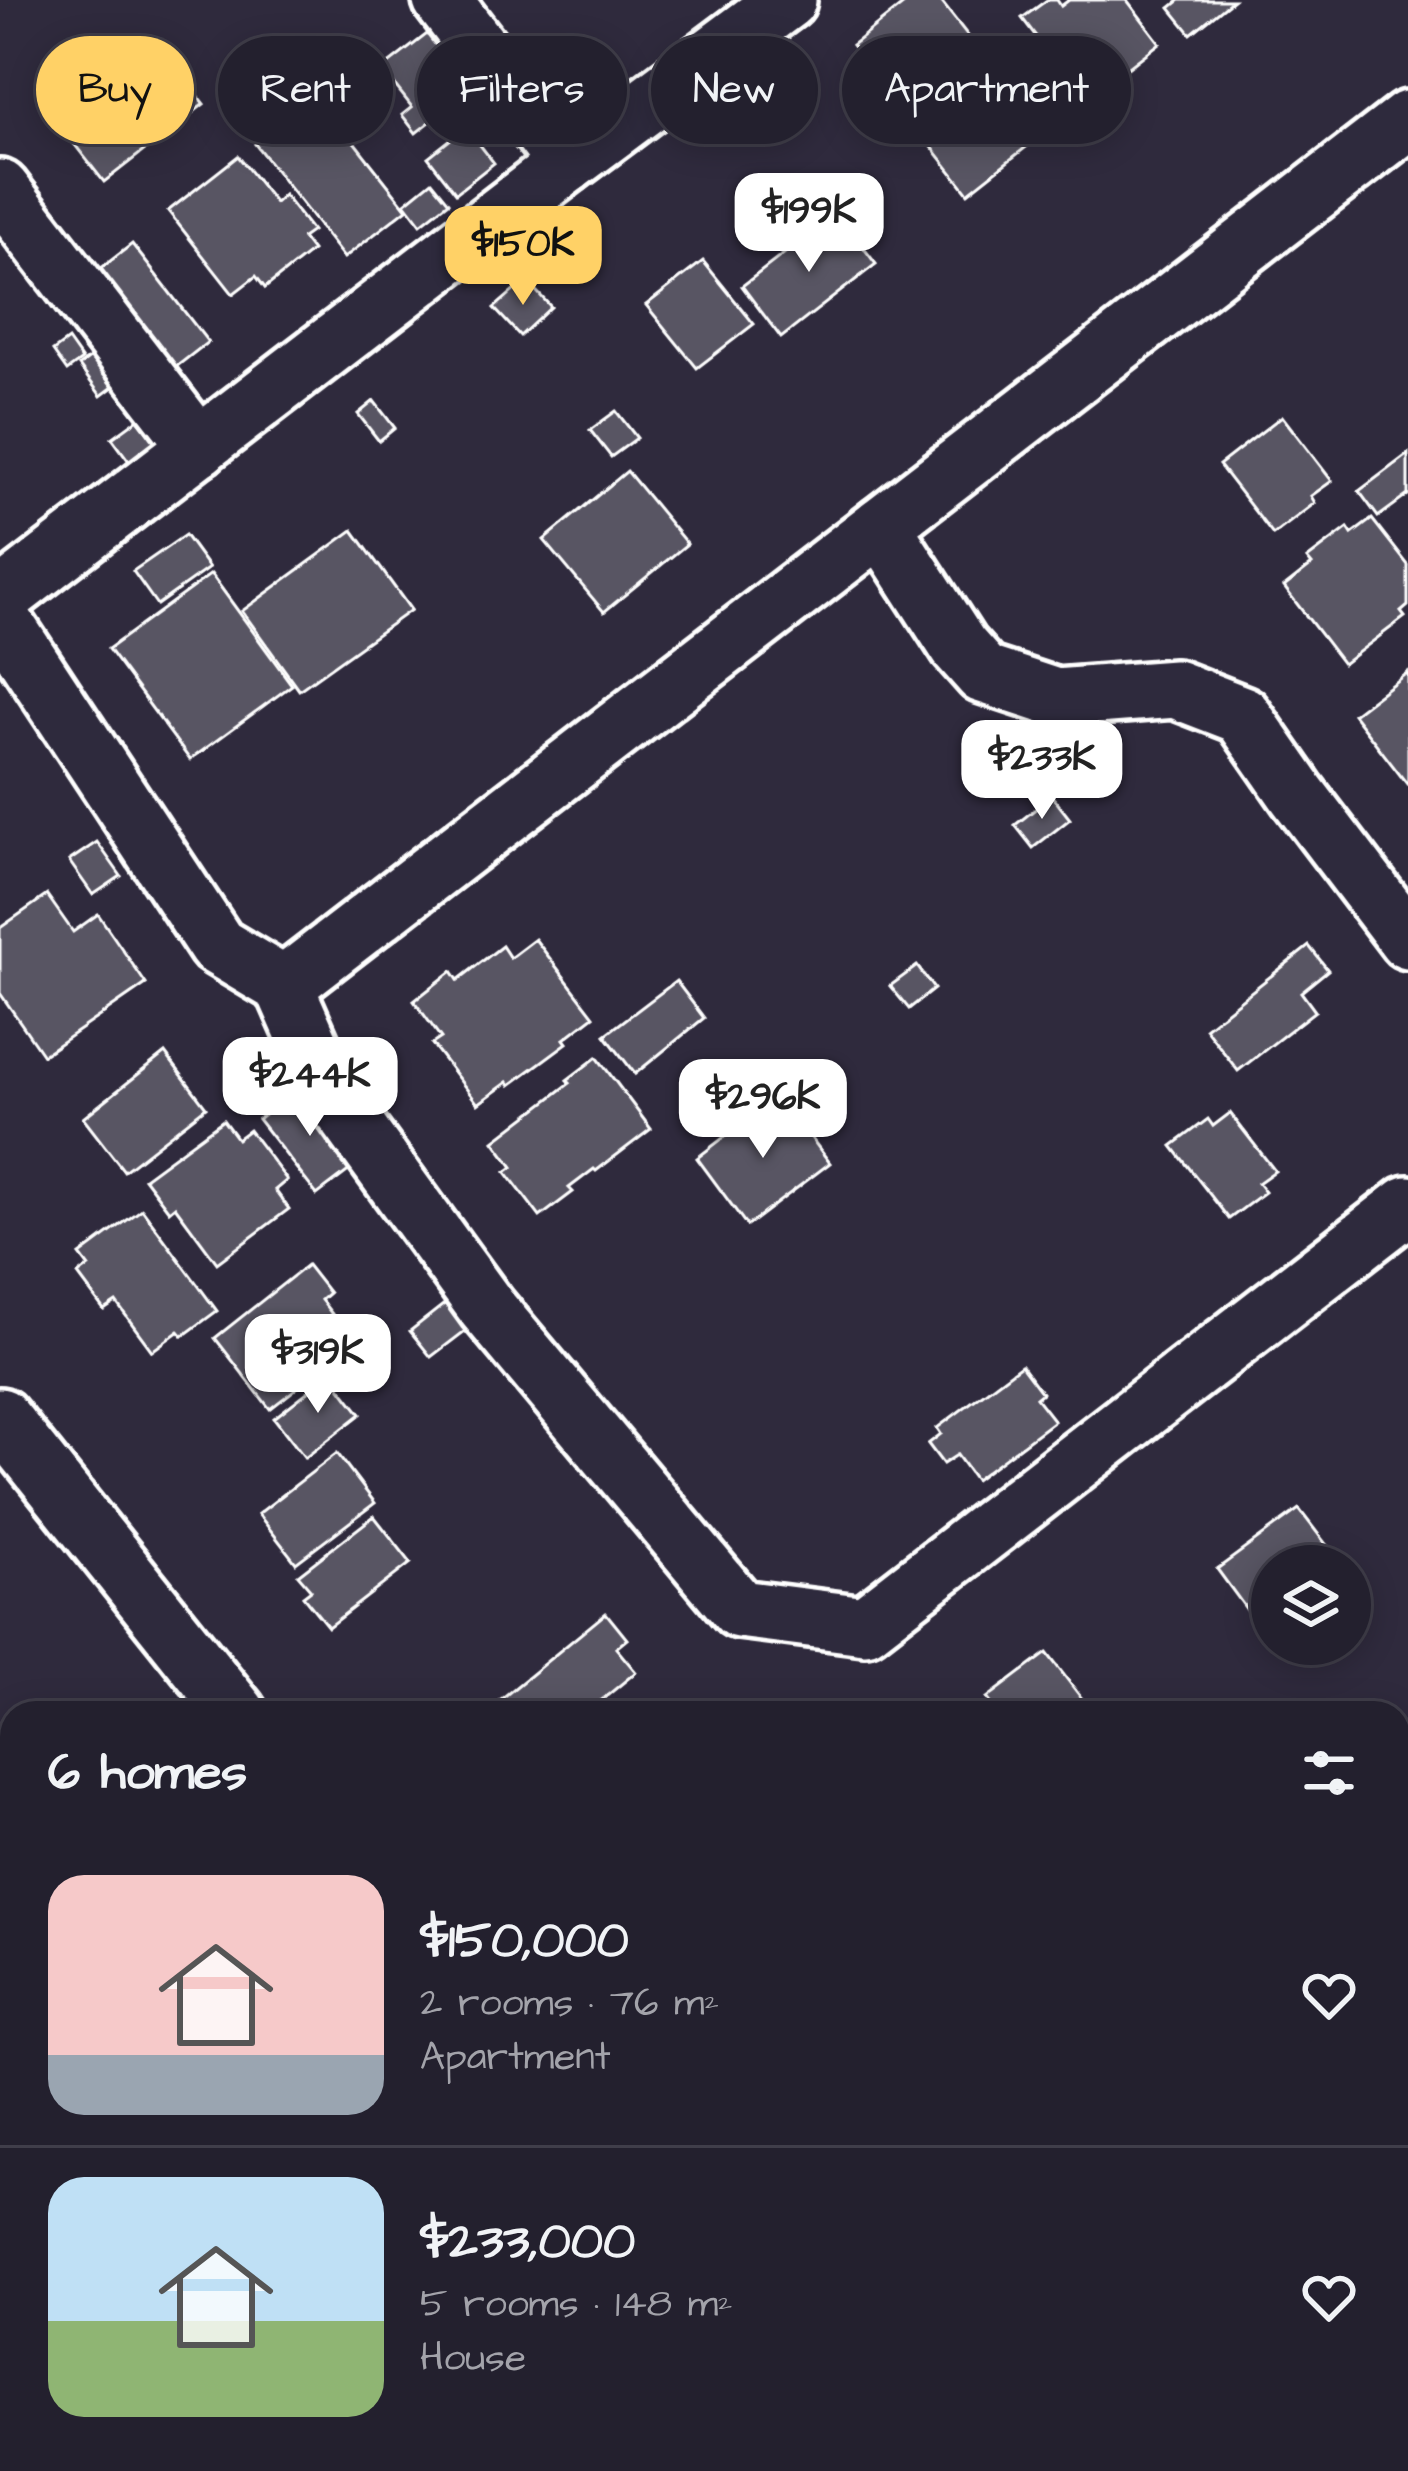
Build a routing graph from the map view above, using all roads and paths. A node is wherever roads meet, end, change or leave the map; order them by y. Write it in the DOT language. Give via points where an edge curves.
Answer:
graph roads {
  1 [pos="442,0"];
  2 [pos="788,0"];
  3 [pos="1400,142"];
  4 [pos="567,164"];
  5 [pos="0,189"];
  6 [pos="199,447"];
  7 [pos="881,526"];
  8 [pos="0,599"];
  9 [pos="0,617"];
  10 [pos="1408,940"];
  11 [pos="284,986"];
  12 [pos="1408,1205"];
  13 [pos="0,1418"];
  14 [pos="227,1701"];
  1 -- 4 [label="street"];
  2 -- 4 [label="street"];
  3 -- 7 [label="street"];
  4 -- 6 [label="street"];
  5 -- 6 [label="street"];
  6 -- 8 [label="street"];
  7 -- 10 [label="street" via="983,674 1056,698 1175,689 1242,715"];
  7 -- 11 [label="street"];
  9 -- 11 [label="street" via="217,946"];
  11 -- 12 [label="street" via="331,1094 487,1308 739,1609 866,1625"];
  13 -- 14 [label="street"];
}
